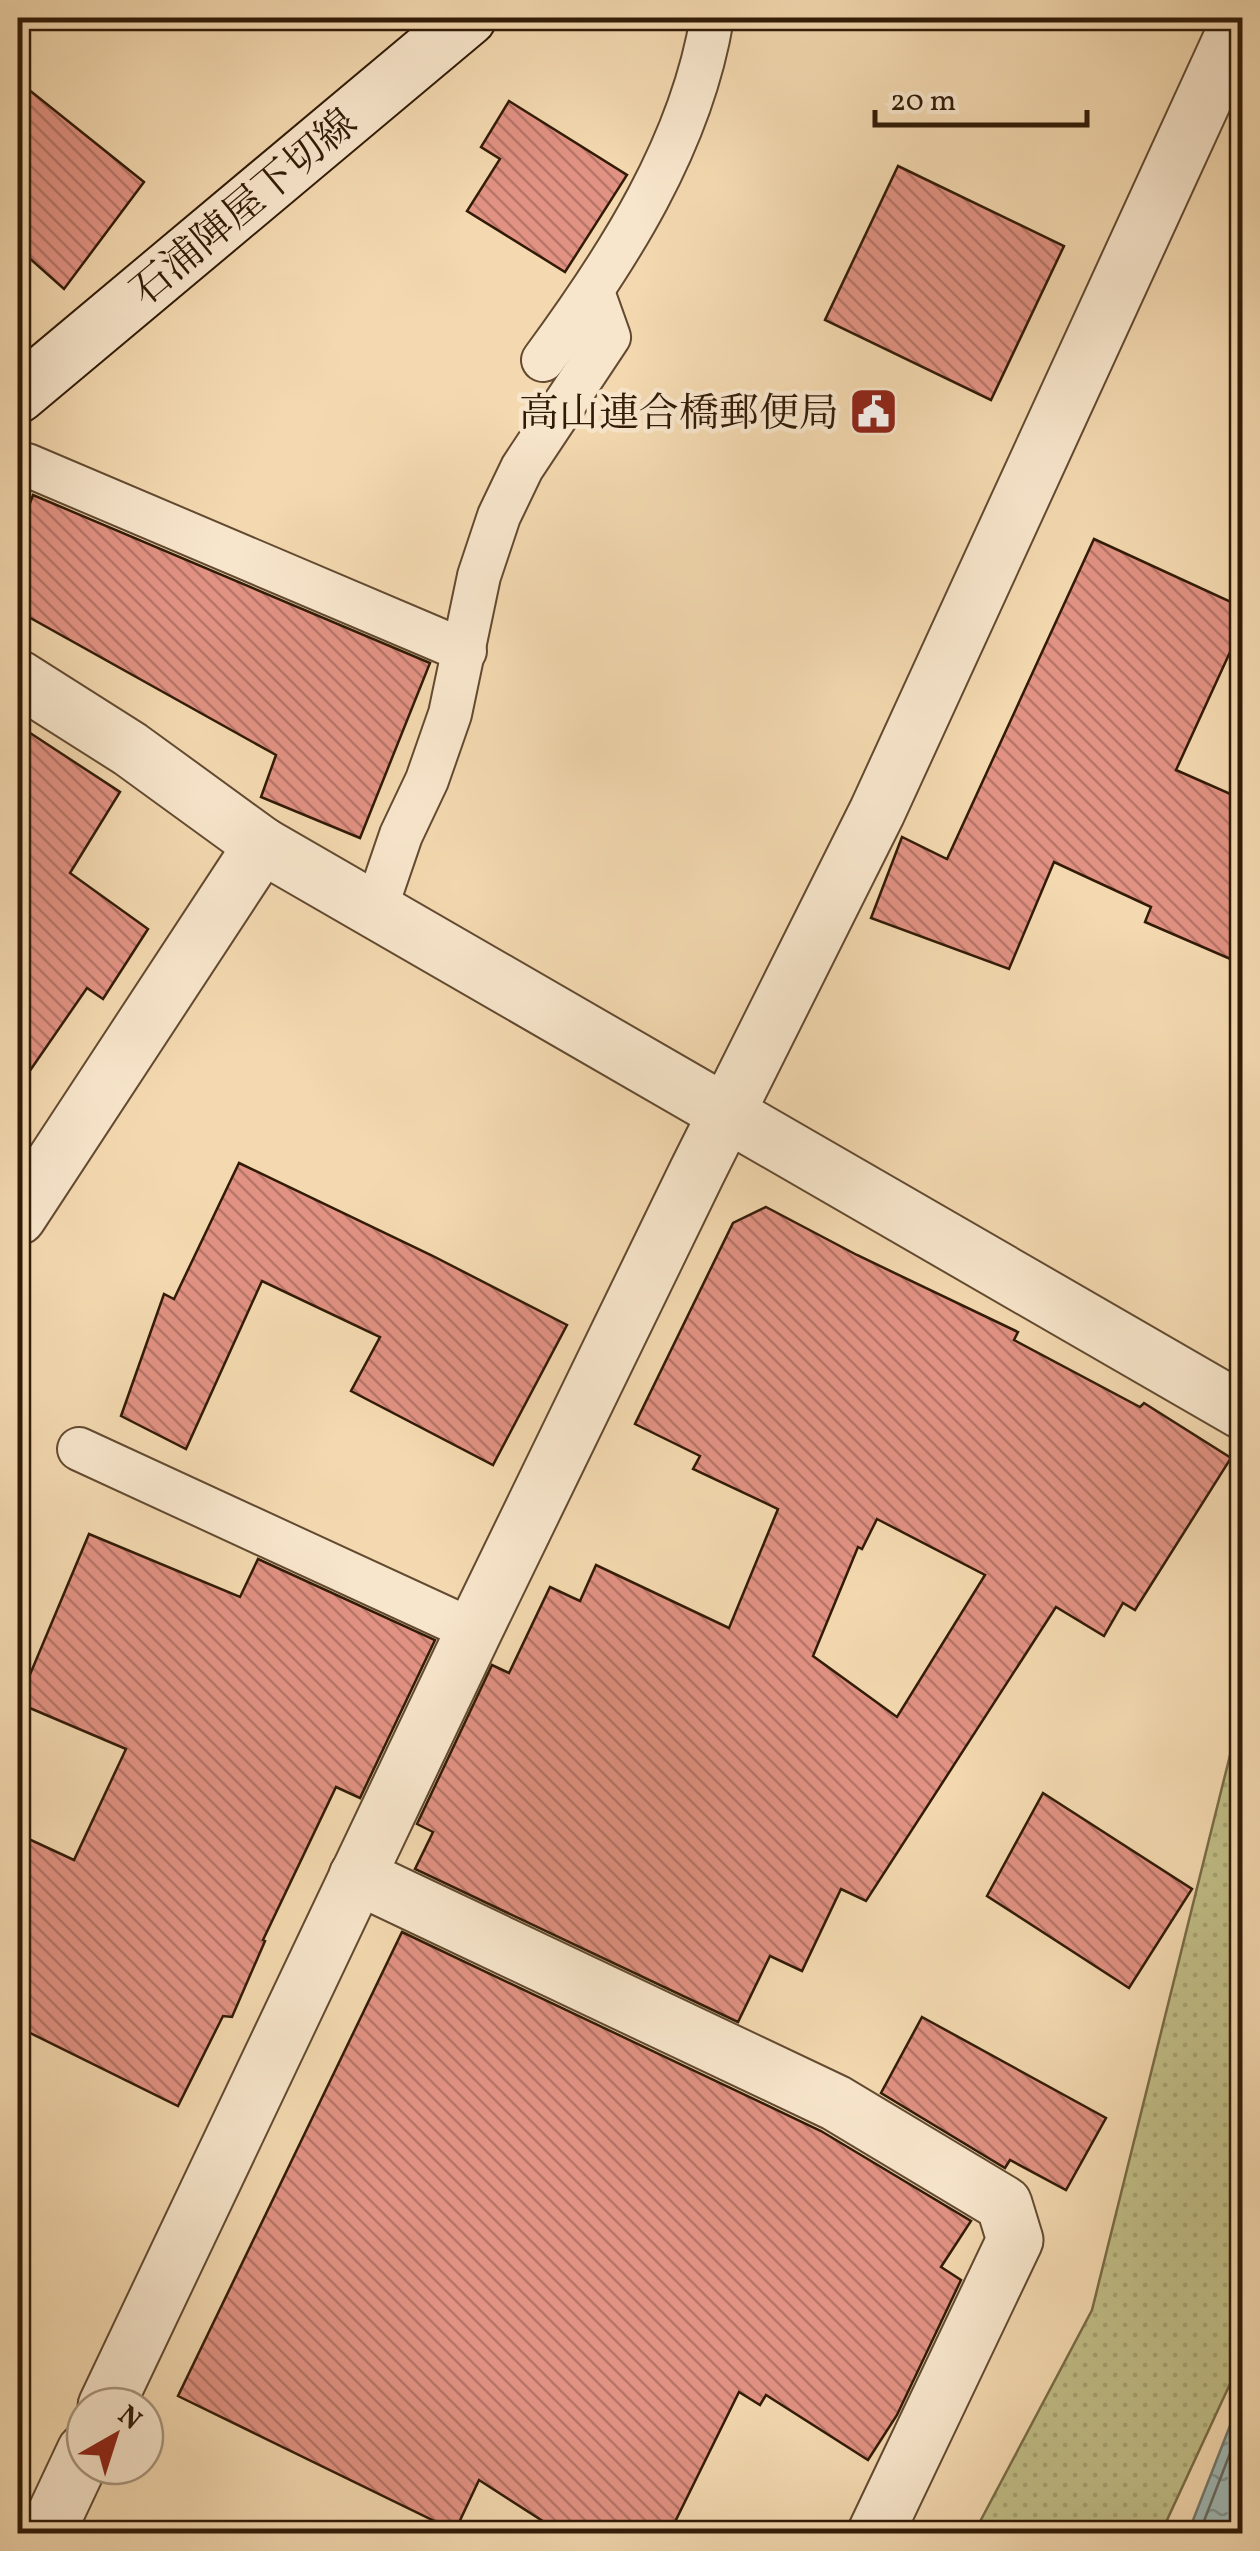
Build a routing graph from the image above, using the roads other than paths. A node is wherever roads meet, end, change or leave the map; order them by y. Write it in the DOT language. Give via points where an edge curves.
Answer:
graph roads {
  1 [pos="468,18"];
  2 [pos="712,18"];
  3 [pos="1241,18"];
  4 [pos="593,292"];
  5 [pos="543,360"];
  6 [pos="18,395"];
  7 [pos="27,465"];
  8 [pos="465,650"];
  9 [pos="18,678"];
  10 [pos="262,844"];
  11 [pos="376,910"];
  12 [pos="726,1114"];
  13 [pos="18,1217"];
  14 [pos="1242,1411"];
  15 [pos="79,1449"];
  16 [pos="474,1631"];
  17 [pos="357,1876"];
  18 [pos="115,2386"];
  19 [pos="69,2486"];
  20 [pos="46,2534"];
  21 [pos="875,2534"];
  1 -- 6 [label="street, 石浦陣屋下切線"];
  2 -- 4 [label="lane" via="654,188"];
  3 -- 12 [label="street" via="877,812"];
  4 -- 5 [label="lane"];
  4 -- 8 [label="lane" via="609,336 522,468 499,516"];
  7 -- 8 [label="lane"];
  8 -- 11 [label="lane" via="450,714"];
  9 -- 10 [label="street"];
  10 -- 11 [label="street"];
  10 -- 13 [label="street"];
  11 -- 12 [label="street"];
  12 -- 14 [label="street"];
  12 -- 16 [label="street"];
  15 -- 16 [label="lane"];
  16 -- 17 [label="street"];
  17 -- 18 [label="street"];
  17 -- 21 [label="street" via="836,2103 1004,2204 1015,2240"];
  19 -- 20 [label="street"];
}
